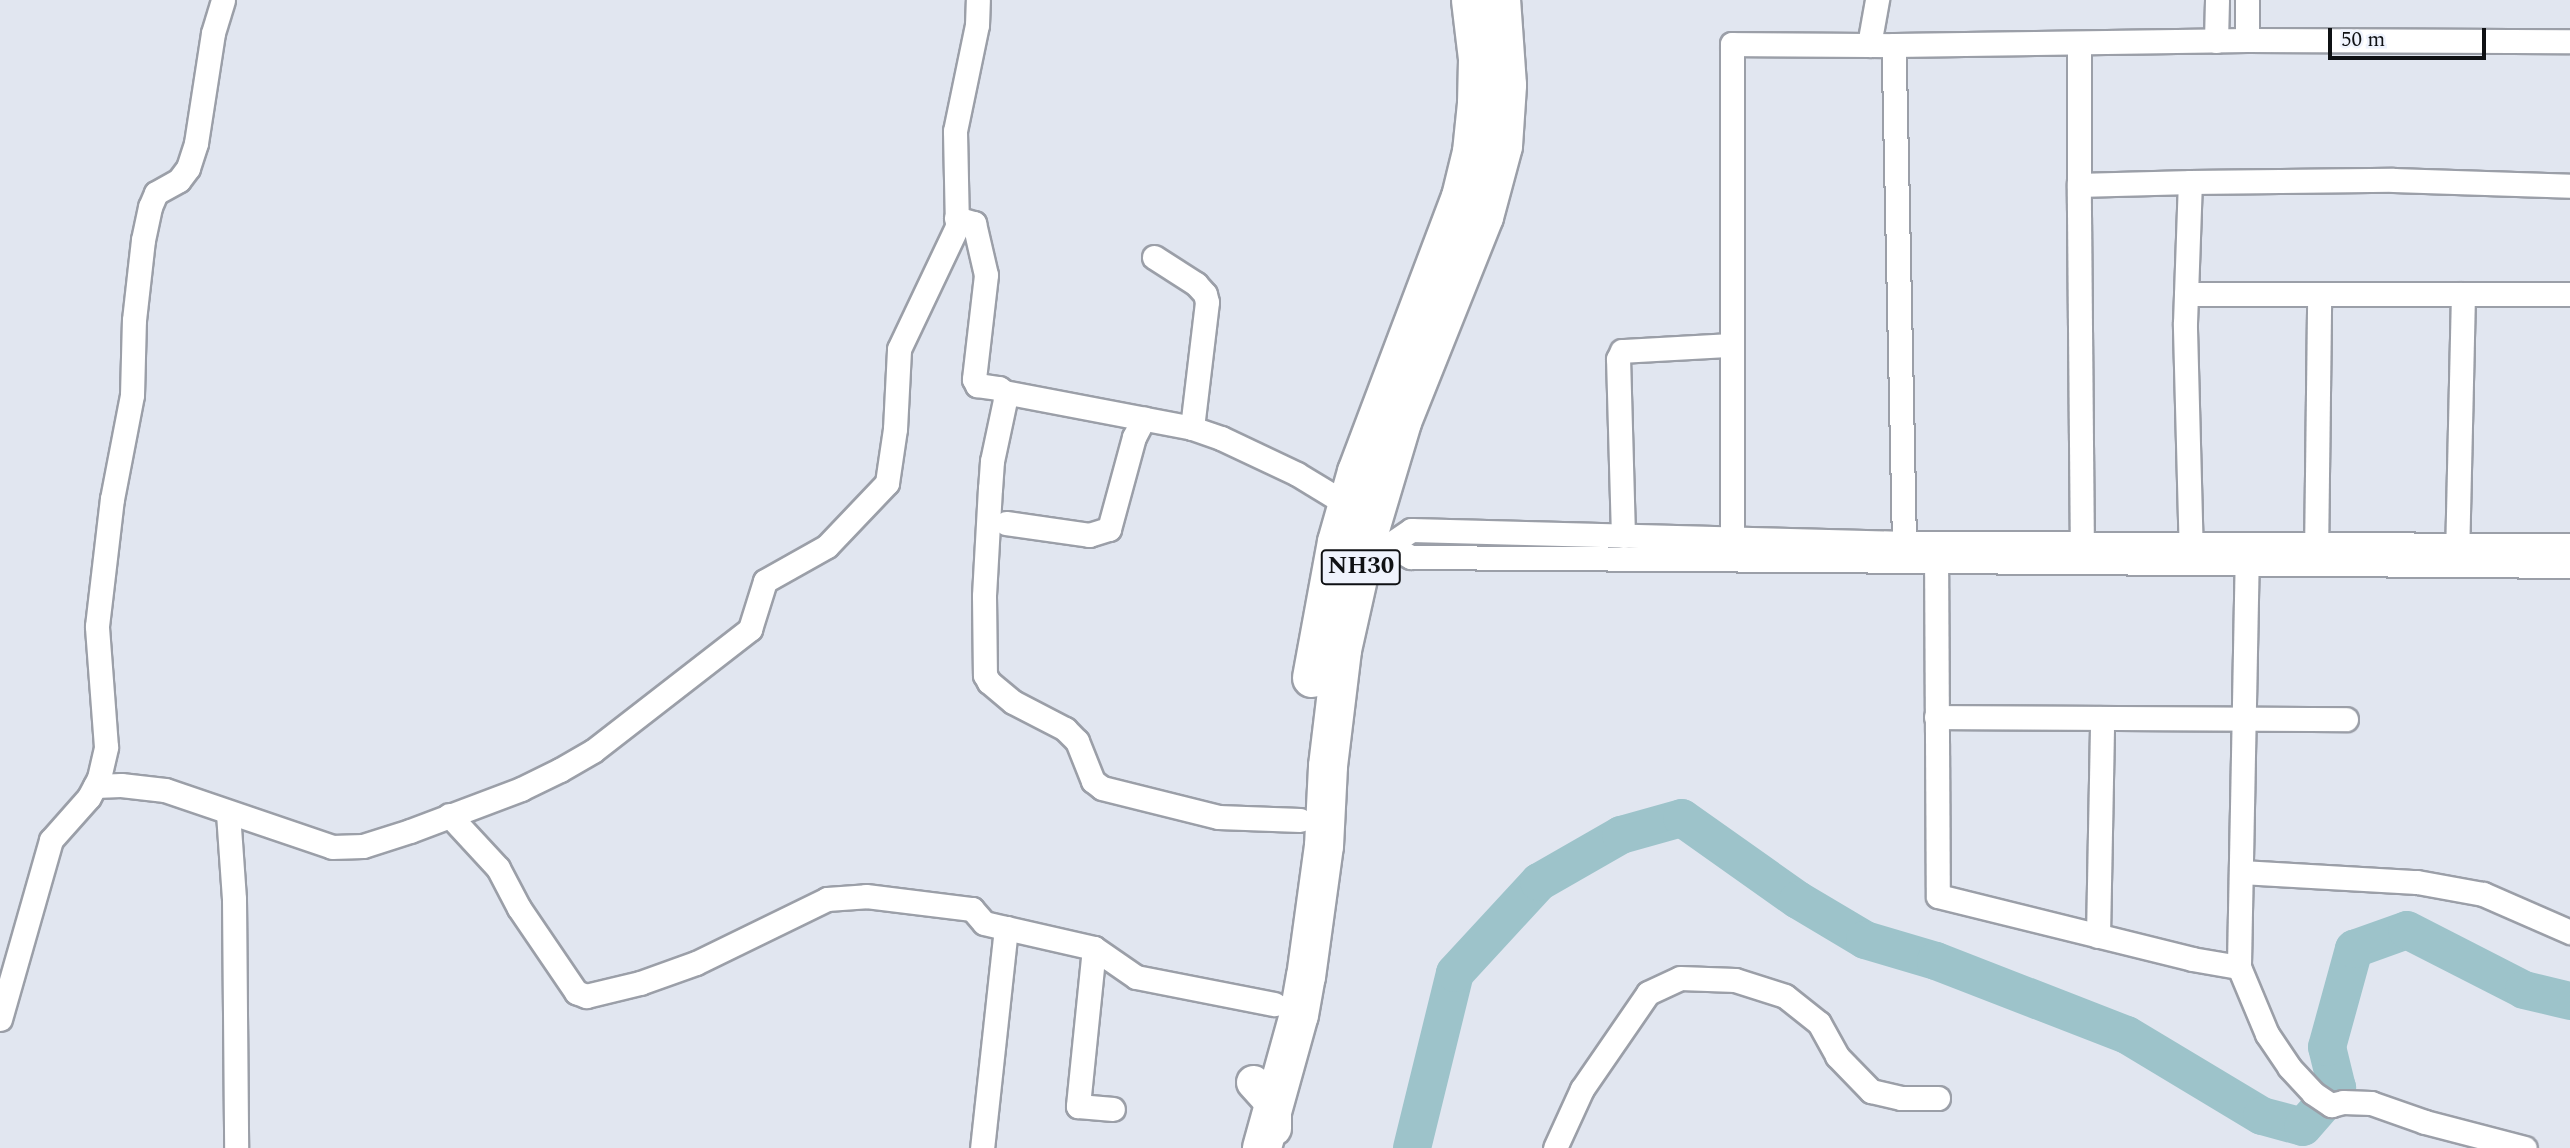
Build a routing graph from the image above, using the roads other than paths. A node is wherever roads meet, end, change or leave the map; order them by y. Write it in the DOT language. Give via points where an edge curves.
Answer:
graph roads {
  1 [pos="223,0"];
  2 [pos="978,0"];
  3 [pos="1471,0"];
  4 [pos="1501,0"];
  5 [pos="1877,0"];
  6 [pos="2217,0"];
  7 [pos="2247,0"];
  8 [pos="2247,40"];
  9 [pos="2216,41"];
  10 [pos="2570,41"];
  11 [pos="2079,43"];
  12 [pos="1869,45"];
  13 [pos="1894,45"];
  14 [pos="2190,182"];
  15 [pos="2079,185"];
  16 [pos="2570,186"];
  17 [pos="957,218"];
  18 [pos="1154,257"];
  19 [pos="2186,294"];
  20 [pos="2319,294"];
  21 [pos="2463,294"];
  22 [pos="2570,294"];
  23 [pos="1729,345"];
  24 [pos="1004,391"];
  25 [pos="1144,418"];
  26 [pos="1192,429"];
  27 [pos="1348,505"];
  28 [pos="1006,523"];
  29 [pos="1623,536"];
  30 [pos="1732,538"];
  31 [pos="1364,543"];
  32 [pos="1903,543"];
  33 [pos="2570,545"];
  34 [pos="1936,551"];
  35 [pos="2082,551"];
  36 [pos="2190,552"];
  37 [pos="2247,553"];
  38 [pos="2316,554"];
  39 [pos="2457,555"];
  40 [pos="2570,565"];
  41 [pos="1937,717"];
  42 [pos="2102,718"];
  43 [pos="2244,719"];
  44 [pos="2346,719"];
  45 [pos="95,786"];
  46 [pos="228,813"];
  47 [pos="449,815"];
  48 [pos="1300,820"];
  49 [pos="2241,872"];
  50 [pos="1006,928"];
  51 [pos="2570,932"];
  52 [pos="2098,936"];
  53 [pos="1094,948"];
  54 [pos="2239,967"];
  55 [pos="1274,1004"];
  56 [pos="0,1019"];
  57 [pos="1264,1094"];
  58 [pos="1938,1098"];
  59 [pos="1113,1109"];
  60 [pos="236,1148"];
  61 [pos="982,1148"];
  62 [pos="1235,1148"];
  63 [pos="1262,1148"];
  64 [pos="1273,1148"];
  65 [pos="1555,1148"];
  66 [pos="2525,1148"];
  1 -- 45 [label="street" via="188,168 179,180 156,193 143,240 132,395 97,626 106,747"];
  2 -- 17 [label="street" via="955,131"];
  3 -- 27 [label="highway, NH30" via="1478,59 1472,152 1461,197 1401,349"];
  4 -- 31 [label="highway, NH30" via="1507,115 1494,182 1466,266 1402,422"];
  5 -- 12 [label="street"];
  6 -- 9 [label="street"];
  7 -- 8 [label="street"];
  8 -- 9 [label="street"];
  8 -- 10 [label="street"];
  9 -- 11 [label="street"];
  11 -- 13 [label="street"];
  11 -- 15 [label="street"];
  12 -- 13 [label="street"];
  12 -- 23 [label="street" via="1732,44"];
  13 -- 32 [label="street"];
  14 -- 15 [label="street"];
  14 -- 16 [label="street" via="2393,180"];
  14 -- 19 [label="street"];
  15 -- 35 [label="street"];
  17 -- 24 [label="street" via="974,223 986,275 974,379 977,385"];
  17 -- 47 [label="street" via="957,227 900,349 892,460 887,483 878,495 827,546 765,581 750,629 593,751 521,789"];
  18 -- 26 [label="street" via="1196,284 1207,302"];
  19 -- 20 [label="street"];
  19 -- 36 [label="street"];
  20 -- 21 [label="street"];
  20 -- 38 [label="street"];
  21 -- 22 [label="street"];
  21 -- 39 [label="street"];
  23 -- 29 [label="street" via="1622,351 1618,359"];
  23 -- 30 [label="street"];
  24 -- 25 [label="street"];
  24 -- 48 [label="street" via="992,461 984,596 985,675 989,682 1013,702 1065,729 1077,741 1093,781 1102,788 1218,817"];
  25 -- 26 [label="street"];
  25 -- 28 [label="street" via="1134,437 1109,529 1089,535"];
  26 -- 27 [label="street" via="1297,474"];
  27 -- 31 [label="highway, NH30"];
  29 -- 30 [label="street"];
  29 -- 31 [label="street" via="1411,530"];
  30 -- 32 [label="street"];
  31 -- 34 [label="street" via="1411,557"];
  31 -- 48 [label="highway, NH30" via="1308,701"];
  31 -- 57 [label="highway, NH30" via="1342,650 1324,846 1306,977"];
  32 -- 34 [label="street"];
  33 -- 39 [label="street"];
  34 -- 35 [label="street"];
  34 -- 41 [label="street"];
  35 -- 36 [label="street"];
  36 -- 37 [label="street"];
  37 -- 38 [label="street"];
  37 -- 43 [label="street"];
  38 -- 39 [label="street"];
  39 -- 40 [label="street"];
  41 -- 42 [label="street"];
  41 -- 52 [label="street" via="1938,896"];
  42 -- 43 [label="street"];
  42 -- 52 [label="street"];
  43 -- 44 [label="street"];
  43 -- 49 [label="street"];
  45 -- 46 [label="street" via="165,790"];
  45 -- 56 [label="street" via="51,840"];
  46 -- 47 [label="street" via="332,847 363,846"];
  46 -- 60 [label="street" via="234,913"];
  47 -- 50 [label="street" via="498,868 519,908 576,992 586,996 640,983 696,962 827,899 866,896 972,909 984,923"];
  48 -- 55 [label="highway, NH30"];
  49 -- 51 [label="street" via="2347,876 2456,889 2483,894"];
  49 -- 54 [label="street"];
  50 -- 53 [label="street"];
  50 -- 61 [label="street"];
  52 -- 54 [label="street"];
  53 -- 55 [label="street" via="1136,977"];
  53 -- 59 [label="street" via="1078,1106"];
  54 -- 66 [label="street" via="2267,1034 2289,1067 2322,1099 2371,1103"];
  55 -- 57 [label="highway, NH30"];
  57 -- 62 [label="highway, NH30"];
  57 -- 63 [label="highway, NH30"];
  57 -- 64 [label="street"];
  58 -- 65 [label="street" via="1901,1098 1871,1091 1837,1056 1819,1023 1786,996 1735,980 1680,978 1648,993 1582,1090"];
}
